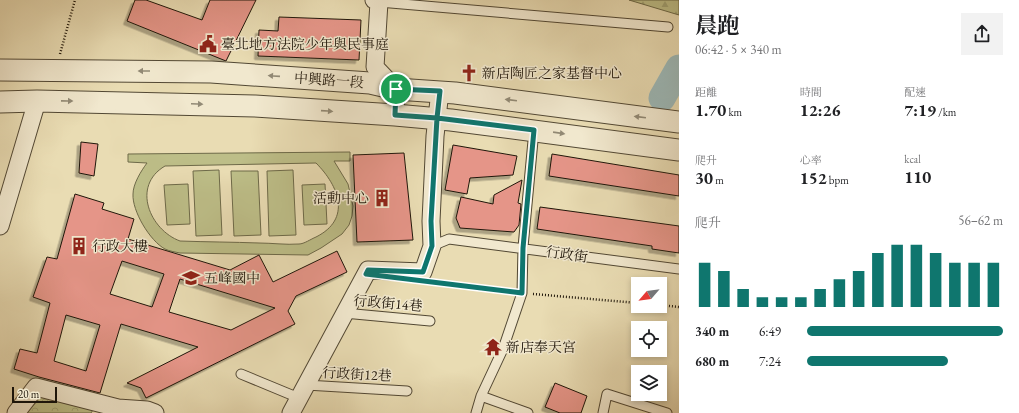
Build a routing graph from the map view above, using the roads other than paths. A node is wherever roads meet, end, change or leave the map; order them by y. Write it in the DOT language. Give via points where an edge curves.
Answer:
graph roads {
  1 [pos="376,1"];
  2 [pos="668,27"];
  3 [pos="0,70"];
  4 [pos="396,89"];
  5 [pos="440,91"];
  6 [pos="37,101"];
  7 [pos="0,102"];
  8 [pos="395,115"];
  9 [pos="437,118"];
  10 [pos="679,122"];
  11 [pos="534,130"];
  12 [pos="679,150"];
  13 [pos="0,226"];
  14 [pos="432,246"];
  15 [pos="523,248"];
  16 [pos="679,269"];
  17 [pos="344,313"];
  18 [pos="430,321"];
  19 [pos="240,374"];
  20 [pos="303,391"];
  21 [pos="407,391"];
  22 [pos="481,396"];
  23 [pos="150,412"];
  24 [pos="16,413"];
  25 [pos="291,413"];
  26 [pos="476,413"];
  27 [pos="528,413"];
  28 [pos="603,413"];
  29 [pos="667,413"];
  1 -- 2 [label="lane"];
  1 -- 4 [label="street" via="375,67"];
  4 -- 3 [label="street, 中興路一段, one-way" via="370,83 211,72"];
  4 -- 5 [label="street, 中興路一段"];
  4 -- 8 [label="street"];
  5 -- 9 [label="street"];
  10 -- 5 [label="street, 中興路一段, one-way"];
  6 -- 7 [label="street"];
  6 -- 8 [label="street, one-way" via="255,106"];
  6 -- 13 [label="street"];
  8 -- 9 [label="street"];
  9 -- 11 [label="street"];
  9 -- 14 [label="street"];
  11 -- 12 [label="street, one-way"];
  11 -- 15 [label="lane"];
  14 -- 15 [label="lane, 行政街" via="449,239"];
  14 -- 17 [label="street" via="423,272 368,270"];
  15 -- 16 [label="lane, 行政街"];
  15 -- 22 [label="lane" via="522,293 503,349"];
  17 -- 18 [label="lane, 行政街14巷"];
  17 -- 20 [label="street"];
  19 -- 20 [label="lane, 行政街12巷"];
  20 -- 21 [label="lane, 行政街12巷"];
  20 -- 25 [label="street"];
  22 -- 26 [label="lane"];
  22 -- 27 [label="lane"];
  23 -- 24 [label="street" via="118,408 36,387"];
  28 -- 29 [label="lane" via="607,394"];
}
